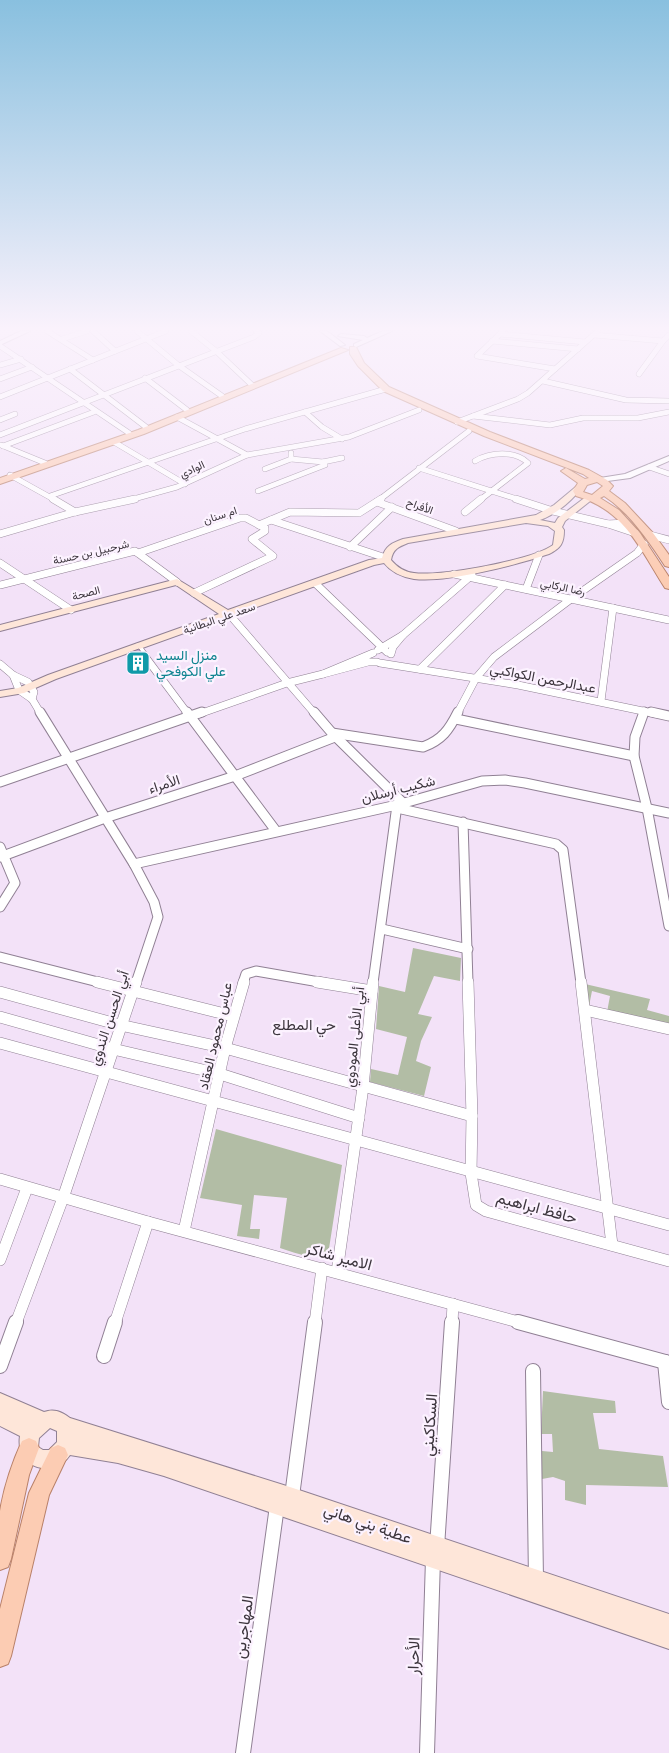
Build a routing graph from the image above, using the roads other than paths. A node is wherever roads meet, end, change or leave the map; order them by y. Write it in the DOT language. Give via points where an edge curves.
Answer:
graph roads {
  1 [pos="54,413"];
  2 [pos="92,413"];
  3 [pos="95,413"];
  4 [pos="128,413"];
  5 [pos="180,413"];
  6 [pos="187,413"];
  7 [pos="302,413"];
  8 [pos="306,413"];
  9 [pos="412,413"];
  10 [pos="426,413"];
  11 [pos="436,413"];
  12 [pos="481,413"];
  13 [pos="666,413"];
  14 [pos="15,414"];
  15 [pos="473,416"];
  16 [pos="177,418"];
  17 [pos="0,420"];
  18 [pos="458,422"];
  19 [pos="146,427"];
  20 [pos="469,431"];
  21 [pos="129,433"];
  22 [pos="0,435"];
  23 [pos="217,438"];
  24 [pos="342,439"];
  25 [pos="114,442"];
  26 [pos="2,446"];
  27 [pos="291,446"];
  28 [pos="247,455"];
  29 [pos="342,458"];
  30 [pos="669,458"];
  31 [pos="291,459"];
  32 [pos="475,460"];
  33 [pos="146,461"];
  34 [pos="323,462"];
  35 [pos="45,463"];
  36 [pos="669,463"];
  37 [pos="563,466"];
  38 [pos="419,468"];
  39 [pos="652,468"];
  40 [pos="265,469"];
  41 [pos="669,474"];
  42 [pos="5,478"];
  43 [pos="599,480"];
  44 [pos="185,484"];
  45 [pos="581,486"];
  46 [pos="258,491"];
  47 [pos="605,491"];
  48 [pos="493,492"];
  49 [pos="50,496"];
  50 [pos="592,498"];
  51 [pos="377,502"];
  52 [pos="392,507"];
  53 [pos="553,511"];
  54 [pos="75,512"];
  55 [pos="465,512"];
  56 [pos="568,515"];
  57 [pos="271,520"];
  58 [pos="526,520"];
  59 [pos="625,523"];
  60 [pos="608,524"];
  61 [pos="259,525"];
  62 [pos="560,530"];
  63 [pos="456,531"];
  64 [pos="635,533"];
  65 [pos="0,534"];
  66 [pos="650,535"];
  67 [pos="669,540"];
  68 [pos="644,544"];
  69 [pos="350,547"];
  70 [pos="665,547"];
  71 [pos="138,553"];
  72 [pos="539,555"];
  73 [pos="386,559"];
  74 [pos="0,563"];
  75 [pos="669,564"];
  76 [pos="480,568"];
  77 [pos="454,574"];
  78 [pos="470,577"];
  79 [pos="24,579"];
  80 [pos="178,582"];
  81 [pos="316,584"];
  82 [pos="0,585"];
  83 [pos="505,585"];
  84 [pos="669,586"];
  85 [pos="526,589"];
  86 [pos="194,593"];
  87 [pos="571,598"];
  88 [pos="613,608"];
  89 [pos="71,610"];
  90 [pos="229,614"];
  91 [pos="669,620"];
  92 [pos="0,628"];
  93 [pos="138,647"];
  94 [pos="388,652"];
  95 [pos="374,653"];
  96 [pos="379,662"];
  97 [pos="0,664"];
  98 [pos="416,668"];
  99 [pos="322,674"];
  100 [pos="476,678"];
  101 [pos="287,683"];
  102 [pos="16,684"];
  103 [pos="30,684"];
  104 [pos="0,694"];
  105 [pos="32,699"];
  106 [pos="601,701"];
  107 [pos="644,711"];
  108 [pos="669,716"];
  109 [pos="191,717"];
  110 [pos="456,718"];
  111 [pos="334,735"];
  112 [pos="634,756"];
  113 [pos="67,758"];
  114 [pos="235,776"];
  115 [pos="0,782"];
  116 [pos="399,805"];
  117 [pos="646,808"];
  118 [pos="669,813"];
  119 [pos="105,818"];
  120 [pos="463,822"];
  121 [pos="276,831"];
  122 [pos="1,853"];
  123 [pos="134,864"];
  124 [pos="0,907"];
  125 [pos="669,926"];
  126 [pos="382,930"];
  127 [pos="468,949"];
  128 [pos="0,958"];
  129 [pos="132,990"];
  130 [pos="372,991"];
  131 [pos="0,992"];
  132 [pos="585,1010"];
  133 [pos="233,1016"];
  134 [pos="0,1018"];
  135 [pos="120,1025"];
  136 [pos="669,1029"];
  137 [pos="0,1043"];
  138 [pos="225,1048"];
  139 [pos="113,1049"];
  140 [pos="106,1072"];
  141 [pos="220,1074"];
  142 [pos="364,1087"];
  143 [pos="214,1100"];
  144 [pos="472,1116"];
  145 [pos="359,1118"];
  146 [pos="355,1140"];
  147 [pos="471,1173"];
  148 [pos="0,1179"];
  149 [pos="27,1188"];
  150 [pos="63,1198"];
  151 [pos="608,1209"];
  152 [pos="148,1222"];
  153 [pos="669,1226"];
  154 [pos="184,1232"];
  155 [pos="612,1245"];
  156 [pos="0,1260"];
  157 [pos="669,1261"];
  158 [pos="322,1268"];
  159 [pos="337,1272"];
  160 [pos="453,1304"];
  161 [pos="104,1356"];
  162 [pos="667,1363"];
  163 [pos="0,1366"];
  164 [pos="533,1371"];
  165 [pos="0,1402"];
  166 [pos="669,1402"];
  167 [pos="0,1416"];
  168 [pos="35,1433"];
  169 [pos="63,1442"];
  170 [pos="284,1501"];
  171 [pos="435,1553"];
  172 [pos="0,1559"];
  173 [pos="536,1580"];
  174 [pos="669,1624"];
  175 [pos="669,1639"];
  176 [pos="0,1656"];
  177 [pos="244,1753"];
  178 [pos="427,1753"];
  1 -- 22 [label="street"];
  2 -- 26 [label="street"];
  3 -- 21 [label="street"];
  4 -- 19 [label="street"];
  5 -- 19 [label="main road"];
  6 -- 16 [label="main road"];
  7 -- 23 [label="street"];
  8 -- 24 [label="street"];
  9 -- 24 [label="street, الوادي"];
  10 -- 20 [label="main road"];
  11 -- 18 [label="main road"];
  12 -- 15 [label="street"];
  13 -- 15 [label="street" via="656,416 584,418 550,425"];
  14 -- 17 [label="street"];
  15 -- 18 [label="street"];
  16 -- 23 [label="street"];
  16 -- 25 [label="main road"];
  18 -- 37 [label="main road"];
  19 -- 21 [label="main road"];
  20 -- 37 [label="main road"];
  20 -- 38 [label="street"];
  21 -- 35 [label="main road"];
  23 -- 28 [label="street"];
  23 -- 33 [label="street"];
  24 -- 27 [label="street, الوادي"];
  25 -- 33 [label="street"];
  25 -- 42 [label="main road"];
  26 -- 35 [label="street"];
  27 -- 28 [label="street, الوادي"];
  27 -- 31 [label="street"];
  28 -- 44 [label="street, الوادي"];
  29 -- 34 [label="street"];
  30 -- 39 [label="street"];
  31 -- 34 [label="street"];
  31 -- 40 [label="street"];
  32 -- 48 [label="street" via="496,452 528,461"];
  33 -- 44 [label="street"];
  33 -- 49 [label="street"];
  34 -- 46 [label="street" via="325,465"];
  35 -- 42 [label="main road"];
  36 -- 39 [label="street"];
  37 -- 43 [label="main road" via="586,472"];
  37 -- 45 [label="main road" via="577,476"];
  38 -- 48 [label="street"];
  38 -- 51 [label="street"];
  39 -- 41 [label="street"];
  39 -- 43 [label="street" via="618,479"];
  39 -- 47 [label="street"];
  42 -- 49 [label="street"];
  43 -- 45 [label="main road" via="591,479"];
  43 -- 47 [label="main road" via="608,486"];
  44 -- 54 [label="street, الوادي"];
  45 -- 50 [label="main road" via="579,494"];
  45 -- 53 [label="main road"];
  47 -- 50 [label="main road"];
  47 -- 66 [label="main road"];
  48 -- 53 [label="street"];
  48 -- 55 [label="street"];
  49 -- 54 [label="street"];
  50 -- 56 [label="main road"];
  50 -- 59 [label="main road" via="606,504"];
  51 -- 52 [label="street, الأفراح"];
  51 -- 57 [label="street" via="363,514 290,512"];
  52 -- 63 [label="street, الأفراح"];
  52 -- 69 [label="street"];
  53 -- 56 [label="street"];
  53 -- 58 [label="main road"];
  54 -- 65 [label="street, الوادي"];
  56 -- 60 [label="street"];
  56 -- 62 [label="main road" via="559,524"];
  57 -- 61 [label="street"];
  57 -- 69 [label="street"];
  58 -- 62 [label="main road" via="551,524"];
  58 -- 63 [label="main road"];
  59 -- 60 [label="street"];
  59 -- 64 [label="main road"];
  60 -- 64 [label="street"];
  61 -- 71 [label="street, ام سنان" via="240,518"];
  61 -- 86 [label="street" via="266,530 252,539 272,556"];
  62 -- 72 [label="main road" via="556,548"];
  63 -- 73 [label="main road" via="400,543 388,551"];
  64 -- 68 [label="main road"];
  66 -- 67 [label="street"];
  66 -- 70 [label="main road"];
  68 -- 84 [label="main road"];
  68 -- 87 [label="street"];
  69 -- 73 [label="street"];
  70 -- 75 [label="main road"];
  71 -- 79 [label="street, شرحبيل بن حسنة" via="130,551"];
  71 -- 80 [label="street, شرحبيل بن حسنة"];
  72 -- 76 [label="main road"];
  72 -- 85 [label="street"];
  73 -- 77 [label="main road" via="396,570 411,575"];
  73 -- 81 [label="main road, سعد علي البطانية"];
  74 -- 79 [label="street"];
  76 -- 77 [label="main road"];
  76 -- 78 [label="street"];
  77 -- 78 [label="street, رضا الركابي"];
  78 -- 83 [label="street, رضا الركابي"];
  78 -- 94 [label="street"];
  79 -- 82 [label="street, شرحبيل بن حسنة"];
  79 -- 89 [label="street"];
  80 -- 86 [label="main road"];
  80 -- 89 [label="main road, الصحة"];
  81 -- 90 [label="main road, سعد علي البطانية"];
  81 -- 94 [label="street, عبدالرحمن الكواكبي"];
  83 -- 85 [label="street, رضا الركابي"];
  83 -- 98 [label="street"];
  85 -- 87 [label="street, رضا الركابي"];
  86 -- 90 [label="main road"];
  87 -- 88 [label="street, رضا الركابي"];
  87 -- 100 [label="street" via="494,657"];
  88 -- 91 [label="street, رضا الركابي"];
  88 -- 106 [label="street"];
  89 -- 92 [label="main road, الصحة"];
  90 -- 93 [label="main road, سعد علي البطانية"];
  90 -- 101 [label="street"];
  93 -- 103 [label="main road, سعد علي البطانية"];
  93 -- 109 [label="street"];
  94 -- 95 [label="street"];
  94 -- 96 [label="street" via="389,661"];
  94 -- 98 [label="street, عبدالرحمن الكواكبي"];
  95 -- 96 [label="street" via="372,658"];
  95 -- 99 [label="street"];
  96 -- 98 [label="street, عبدالرحمن الكواكبي"];
  96 -- 99 [label="street"];
  97 -- 102 [label="street, أبي الحسن الندوي"];
  98 -- 100 [label="street, عبدالرحمن الكواكبي"];
  99 -- 101 [label="street"];
  100 -- 106 [label="street, عبدالرحمن الكواكبي"];
  100 -- 110 [label="street"];
  101 -- 109 [label="street"];
  101 -- 111 [label="street"];
  102 -- 103 [label="main road, سعد علي البطانية"];
  102 -- 103 [label="street, أبي الحسن الندوي"];
  102 -- 104 [label="main road, سعد علي البطانية"];
  102 -- 105 [label="street, أبي الحسن الندوي" via="22,695"];
  103 -- 105 [label="street" via="34,692"];
  105 -- 113 [label="street, أبي الحسن الندوي"];
  106 -- 107 [label="street, عبدالرحمن الكواكبي"];
  107 -- 108 [label="street, عبدالرحمن الكواكبي"];
  107 -- 112 [label="street"];
  109 -- 113 [label="street"];
  109 -- 114 [label="street"];
  110 -- 111 [label="street" via="436,742 423,746"];
  110 -- 112 [label="street"];
  111 -- 114 [label="street, الأمراء"];
  111 -- 116 [label="street"];
  112 -- 117 [label="street"];
  113 -- 115 [label="street"];
  113 -- 119 [label="street, أبي الحسن الندوي"];
  114 -- 119 [label="street, الأمراء"];
  114 -- 121 [label="street"];
  116 -- 117 [label="street, شكيب أرسلان" via="482,781 505,780"];
  116 -- 120 [label="street"];
  116 -- 121 [label="street, شكيب أرسلان"];
  116 -- 126 [label="street, أبي الأعلى المودوي" via="388,864"];
  117 -- 118 [label="street, شكيب أرسلان"];
  117 -- 125 [label="street"];
  119 -- 122 [label="street, الأمراء"];
  119 -- 123 [label="street, أبي الحسن الندوي"];
  120 -- 127 [label="street, حافظ ابراهيم"];
  120 -- 132 [label="street" via="556,844 561,848"];
  121 -- 123 [label="street, شكيب أرسلان"];
  122 -- 124 [label="street" via="15,883"];
  123 -- 129 [label="street, أبي الحسن الندوي" via="158,916"];
  126 -- 127 [label="street"];
  126 -- 130 [label="street, أبي الأعلى المودوي"];
  127 -- 144 [label="street, حافظ ابراهيم"];
  128 -- 129 [label="street"];
  129 -- 133 [label="street"];
  129 -- 135 [label="street, أبي الحسن الندوي"];
  130 -- 133 [label="street, عباس محمود العقاد" via="254,971 244,977"];
  130 -- 142 [label="street, أبي الأعلى المودوي"];
  131 -- 135 [label="street"];
  132 -- 136 [label="street"];
  132 -- 151 [label="street"];
  133 -- 138 [label="street, عباس محمود العقاد"];
  134 -- 139 [label="street"];
  135 -- 138 [label="street"];
  135 -- 139 [label="street, أبي الحسن الندوي"];
  137 -- 140 [label="street"];
  138 -- 141 [label="street, عباس محمود العقاد"];
  138 -- 142 [label="street"];
  139 -- 140 [label="street, أبي الحسن الندوي"];
  139 -- 141 [label="street"];
  140 -- 143 [label="street"];
  140 -- 150 [label="street, أبي الحسن الندوي"];
  141 -- 143 [label="street, عباس محمود العقاد"];
  141 -- 145 [label="street"];
  142 -- 144 [label="street"];
  142 -- 145 [label="street, أبي الأعلى المودوي"];
  143 -- 146 [label="street"];
  143 -- 154 [label="street, عباس محمود العقاد"];
  144 -- 147 [label="street, حافظ ابراهيم"];
  145 -- 146 [label="street, أبي الأعلى المودوي"];
  146 -- 147 [label="street"];
  146 -- 159 [label="street, أبي الأعلى المودوي"];
  147 -- 151 [label="street"];
  147 -- 155 [label="street, حافظ ابراهيم" via="477,1207"];
  148 -- 149 [label="street, الامير شاكر"];
  149 -- 150 [label="street, الامير شاكر"];
  149 -- 156 [label="street"];
  150 -- 152 [label="street, الامير شاكر"];
  150 -- 163 [label="street, أبي الحسن الندوي"];
  151 -- 153 [label="street"];
  151 -- 155 [label="street"];
  152 -- 154 [label="street, الامير شاكر"];
  152 -- 161 [label="street"];
  154 -- 158 [label="street, الامير شاكر"];
  155 -- 157 [label="street, حافظ ابراهيم"];
  158 -- 159 [label="street, الامير شاكر"];
  158 -- 170 [label="street"];
  159 -- 160 [label="street, الامير شاكر"];
  160 -- 162 [label="street, الامير شاكر"];
  160 -- 171 [label="street, السكاكيني"];
  162 -- 166 [label="street"];
  164 -- 173 [label="street"];
  165 -- 168 [label="main road"];
  167 -- 168 [label="main road"];
  168 -- 169 [label="main road" via="57,1420"];
  168 -- 169 [label="main road" via="35,1458 40,1460 46,1460"];
  168 -- 172 [label="main road" via="18,1475"];
  169 -- 170 [label="main road" via="118,1454"];
  169 -- 176 [label="main road" via="39,1493"];
  170 -- 171 [label="main road"];
  170 -- 177 [label="street, المهاجرين"];
  171 -- 173 [label="main road"];
  171 -- 175 [label="main road"];
  171 -- 178 [label="street, الأحرار"];
  173 -- 174 [label="main road"];
}
